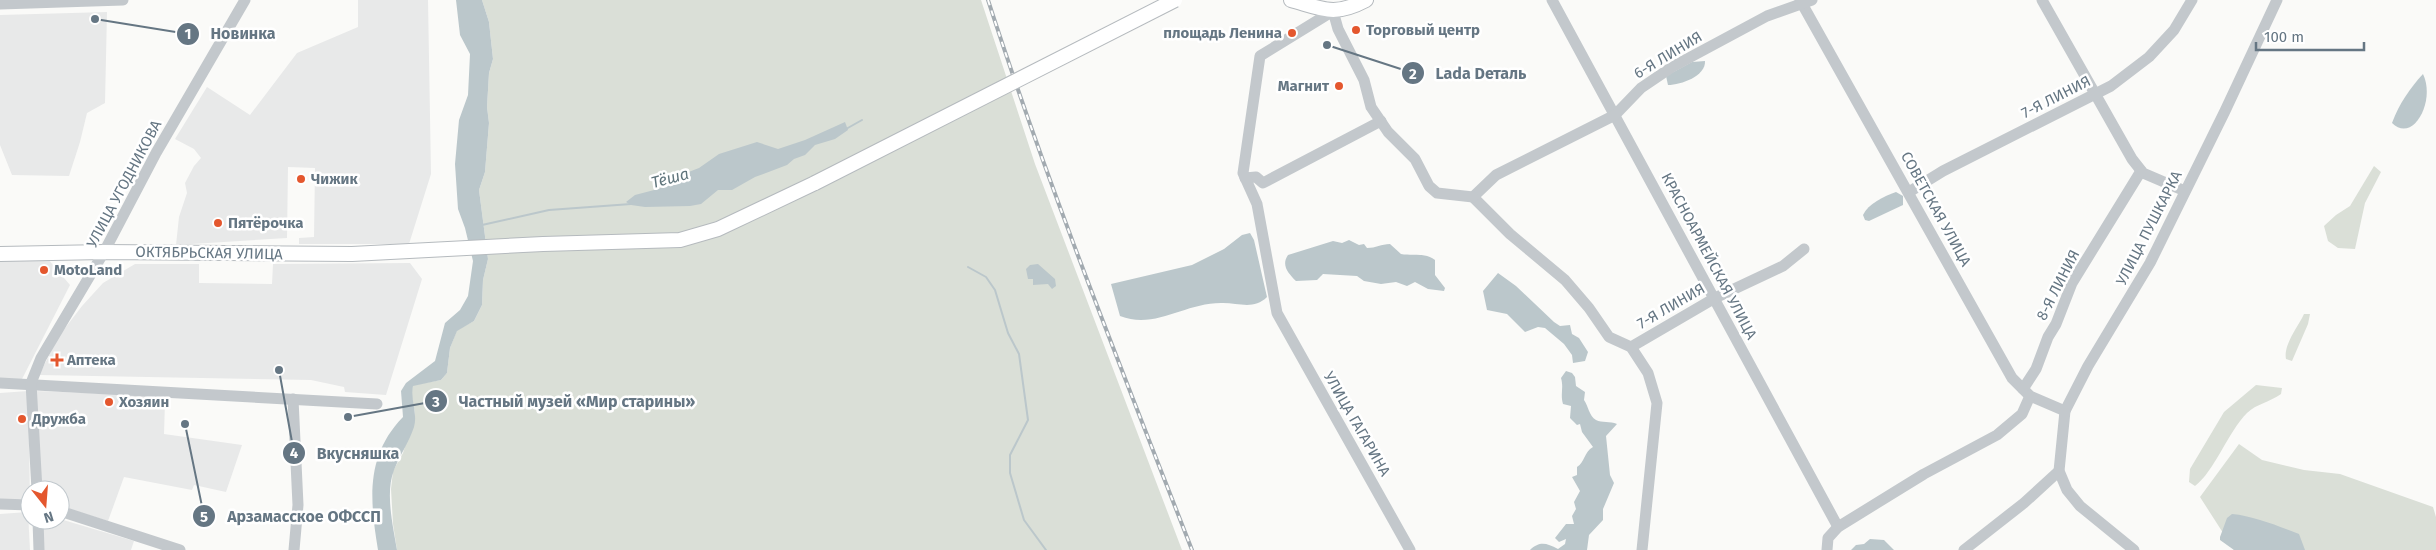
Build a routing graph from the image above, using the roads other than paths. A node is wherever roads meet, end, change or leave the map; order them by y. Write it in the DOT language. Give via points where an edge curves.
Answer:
graph roads {
  1 [pos="123,0"];
  2 [pos="245,0"];
  3 [pos="1175,0"];
  4 [pos="1290,0"];
  5 [pos="1366,0"];
  6 [pos="1552,0"];
  7 [pos="2042,0"];
  8 [pos="2192,0"];
  9 [pos="2276,0"];
  10 [pos="1805,2"];
  11 [pos="0,4"];
  12 [pos="1332,11"];
  13 [pos="2095,94"];
  14 [pos="1615,115"];
  15 [pos="1381,121"];
  16 [pos="2142,171"];
  17 [pos="1245,178"];
  18 [pos="2185,191"];
  19 [pos="1910,192"];
  20 [pos="1473,197"];
  21 [pos="1804,249"];
  22 [pos="104,252"];
  23 [pos="0,254"];
  24 [pos="1715,298"];
  25 [pos="1631,347"];
  26 [pos="0,383"];
  27 [pos="31,384"];
  28 [pos="2026,393"];
  29 [pos="293,399"];
  30 [pos="377,404"];
  31 [pos="2065,412"];
  32 [pos="2059,471"];
  33 [pos="36,480"];
  34 [pos="0,504"];
  35 [pos="20,505"];
  36 [pos="70,514"];
  37 [pos="1838,527"];
  38 [pos="38,530"];
  39 [pos="1825,549"];
  40 [pos="39,550"];
  41 [pos="180,550"];
  42 [pos="294,550"];
  43 [pos="1410,550"];
  44 [pos="1642,550"];
  45 [pos="1964,550"];
  46 [pos="2134,550"];
  1 -- 11 [label="street"];
  2 -- 22 [label="street, УЛИЦА УГОДНИКОВА" via="156,153"];
  3 -- 22 [label="main road, ОКТЯБРЬСКАЯ УЛИЦА, bridge" via="718,230 680,240 323,254"];
  4 -- 12 [label="main road"];
  5 -- 12 [label="main road" via="1348,9"];
  6 -- 14 [label="street, КРАСНОАРМЕЙСКАЯ УЛИЦА"];
  7 -- 13 [label="street"];
  8 -- 13 [label="street, 7-Я ЛИНИЯ" via="2174,30 2149,57"];
  9 -- 18 [label="street, УЛИЦА ПУШКАРКА"];
  10 -- 14 [label="street, 6-Я ЛИНИЯ" via="1767,16 1672,67 1641,88"];
  10 -- 19 [label="street, СОВЕТСКАЯ УЛИЦА"];
  12 -- 15 [label="street" via="1338,30 1364,80 1371,107"];
  12 -- 17 [label="street" via="1260,56 1243,173"];
  13 -- 16 [label="street"];
  13 -- 19 [label="street, 7-Я ЛИНИЯ" via="1943,171"];
  14 -- 20 [label="street, 6-Я ЛИНИЯ" via="1496,174"];
  14 -- 24 [label="street, КРАСНОАРМЕЙСКАЯ УЛИЦА"];
  15 -- 17 [label="street" via="1263,183 1256,177"];
  15 -- 20 [label="street" via="1415,159 1428,186 1437,193"];
  16 -- 18 [label="street"];
  16 -- 28 [label="street, 8-Я ЛИНИЯ" via="2072,283"];
  17 -- 43 [label="street, УЛИЦА ГАГАРИНА" via="1256,204 1277,313"];
  18 -- 31 [label="street, УЛИЦА ПУШКАРКА" via="2150,263 2088,366"];
  19 -- 28 [label="street, СОВЕТСКАЯ УЛИЦА" via="2012,378"];
  20 -- 25 [label="street" via="1510,234 1565,280 1609,337"];
  21 -- 24 [label="street, 7-Я ЛИНИЯ" via="1783,266"];
  22 -- 23 [label="main road, ОКТЯБРЬСКАЯ УЛИЦА"];
  22 -- 27 [label="street, УЛИЦА УГОДНИКОВА" via="41,358"];
  24 -- 25 [label="street, 7-Я ЛИНИЯ"];
  24 -- 37 [label="street, КРАСНОАРМЕЙСКАЯ УЛИЦА"];
  25 -- 44 [label="street" via="1648,373 1657,403"];
  26 -- 27 [label="street"];
  27 -- 29 [label="street"];
  27 -- 33 [label="street"];
  28 -- 31 [label="street, СОВЕТСКАЯ УЛИЦА"];
  28 -- 37 [label="street, 8-Я ЛИНИЯ" via="2022,414 1997,435 1924,474"];
  29 -- 30 [label="street"];
  29 -- 42 [label="street" via="298,505"];
  31 -- 32 [label="street, УЛИЦА ПУШКАРКА"];
  32 -- 45 [label="street"];
  32 -- 46 [label="street" via="2067,490 2080,506"];
  34 -- 35 [label="street"];
  36 -- 41 [label="street"];
  37 -- 39 [label="street" via="1828,538"];
  38 -- 40 [label="street"];
}
